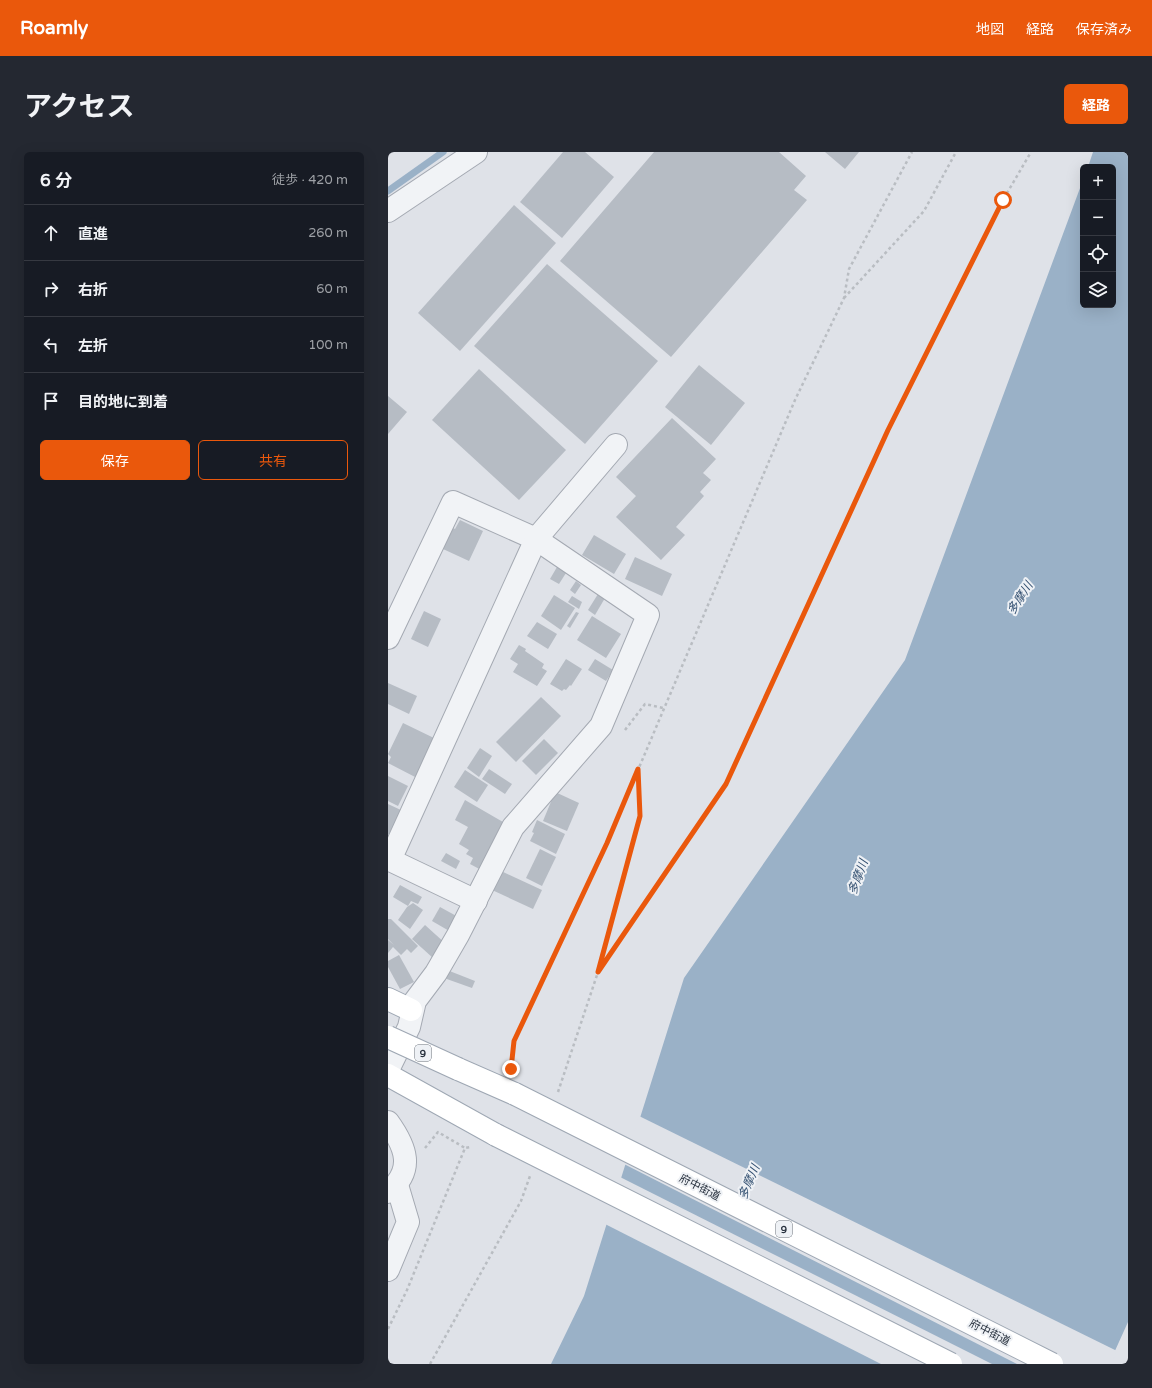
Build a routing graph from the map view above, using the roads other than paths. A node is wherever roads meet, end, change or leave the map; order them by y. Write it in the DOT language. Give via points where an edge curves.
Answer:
graph roads {
  1 [pos="476,152"];
  2 [pos="388,211"];
  3 [pos="616,445"];
  4 [pos="536,539"];
  5 [pos="388,638"];
  6 [pos="389,860"];
  7 [pos="476,901"];
  8 [pos="388,999"];
  9 [pos="411,1010"];
  10 [pos="388,1037"];
  11 [pos="388,1070"];
  12 [pos="388,1075"];
  13 [pos="388,1122"];
  14 [pos="393,1188"];
  15 [pos="388,1270"];
  16 [pos="951,1364"];
  17 [pos="1052,1364"];
  1 -- 2 [label="street"];
  3 -- 4 [label="street"];
  4 -- 5 [label="street" via="453,502"];
  4 -- 6 [label="street"];
  4 -- 7 [label="street" via="648,615 602,726 513,827"];
  6 -- 7 [label="street"];
  7 -- 9 [label="street" via="436,973 414,1001"];
  8 -- 9 [label="main road"];
  9 -- 11 [label="street" via="409,1028"];
  10 -- 17 [label="main road, 府中街道 / 9, bridge" via="515,1094"];
  12 -- 16 [label="main road, bridge" via="496,1135"];
  13 -- 14 [label="street" via="404,1152 402,1178"];
  14 -- 15 [label="street" via="408,1222"];
}
